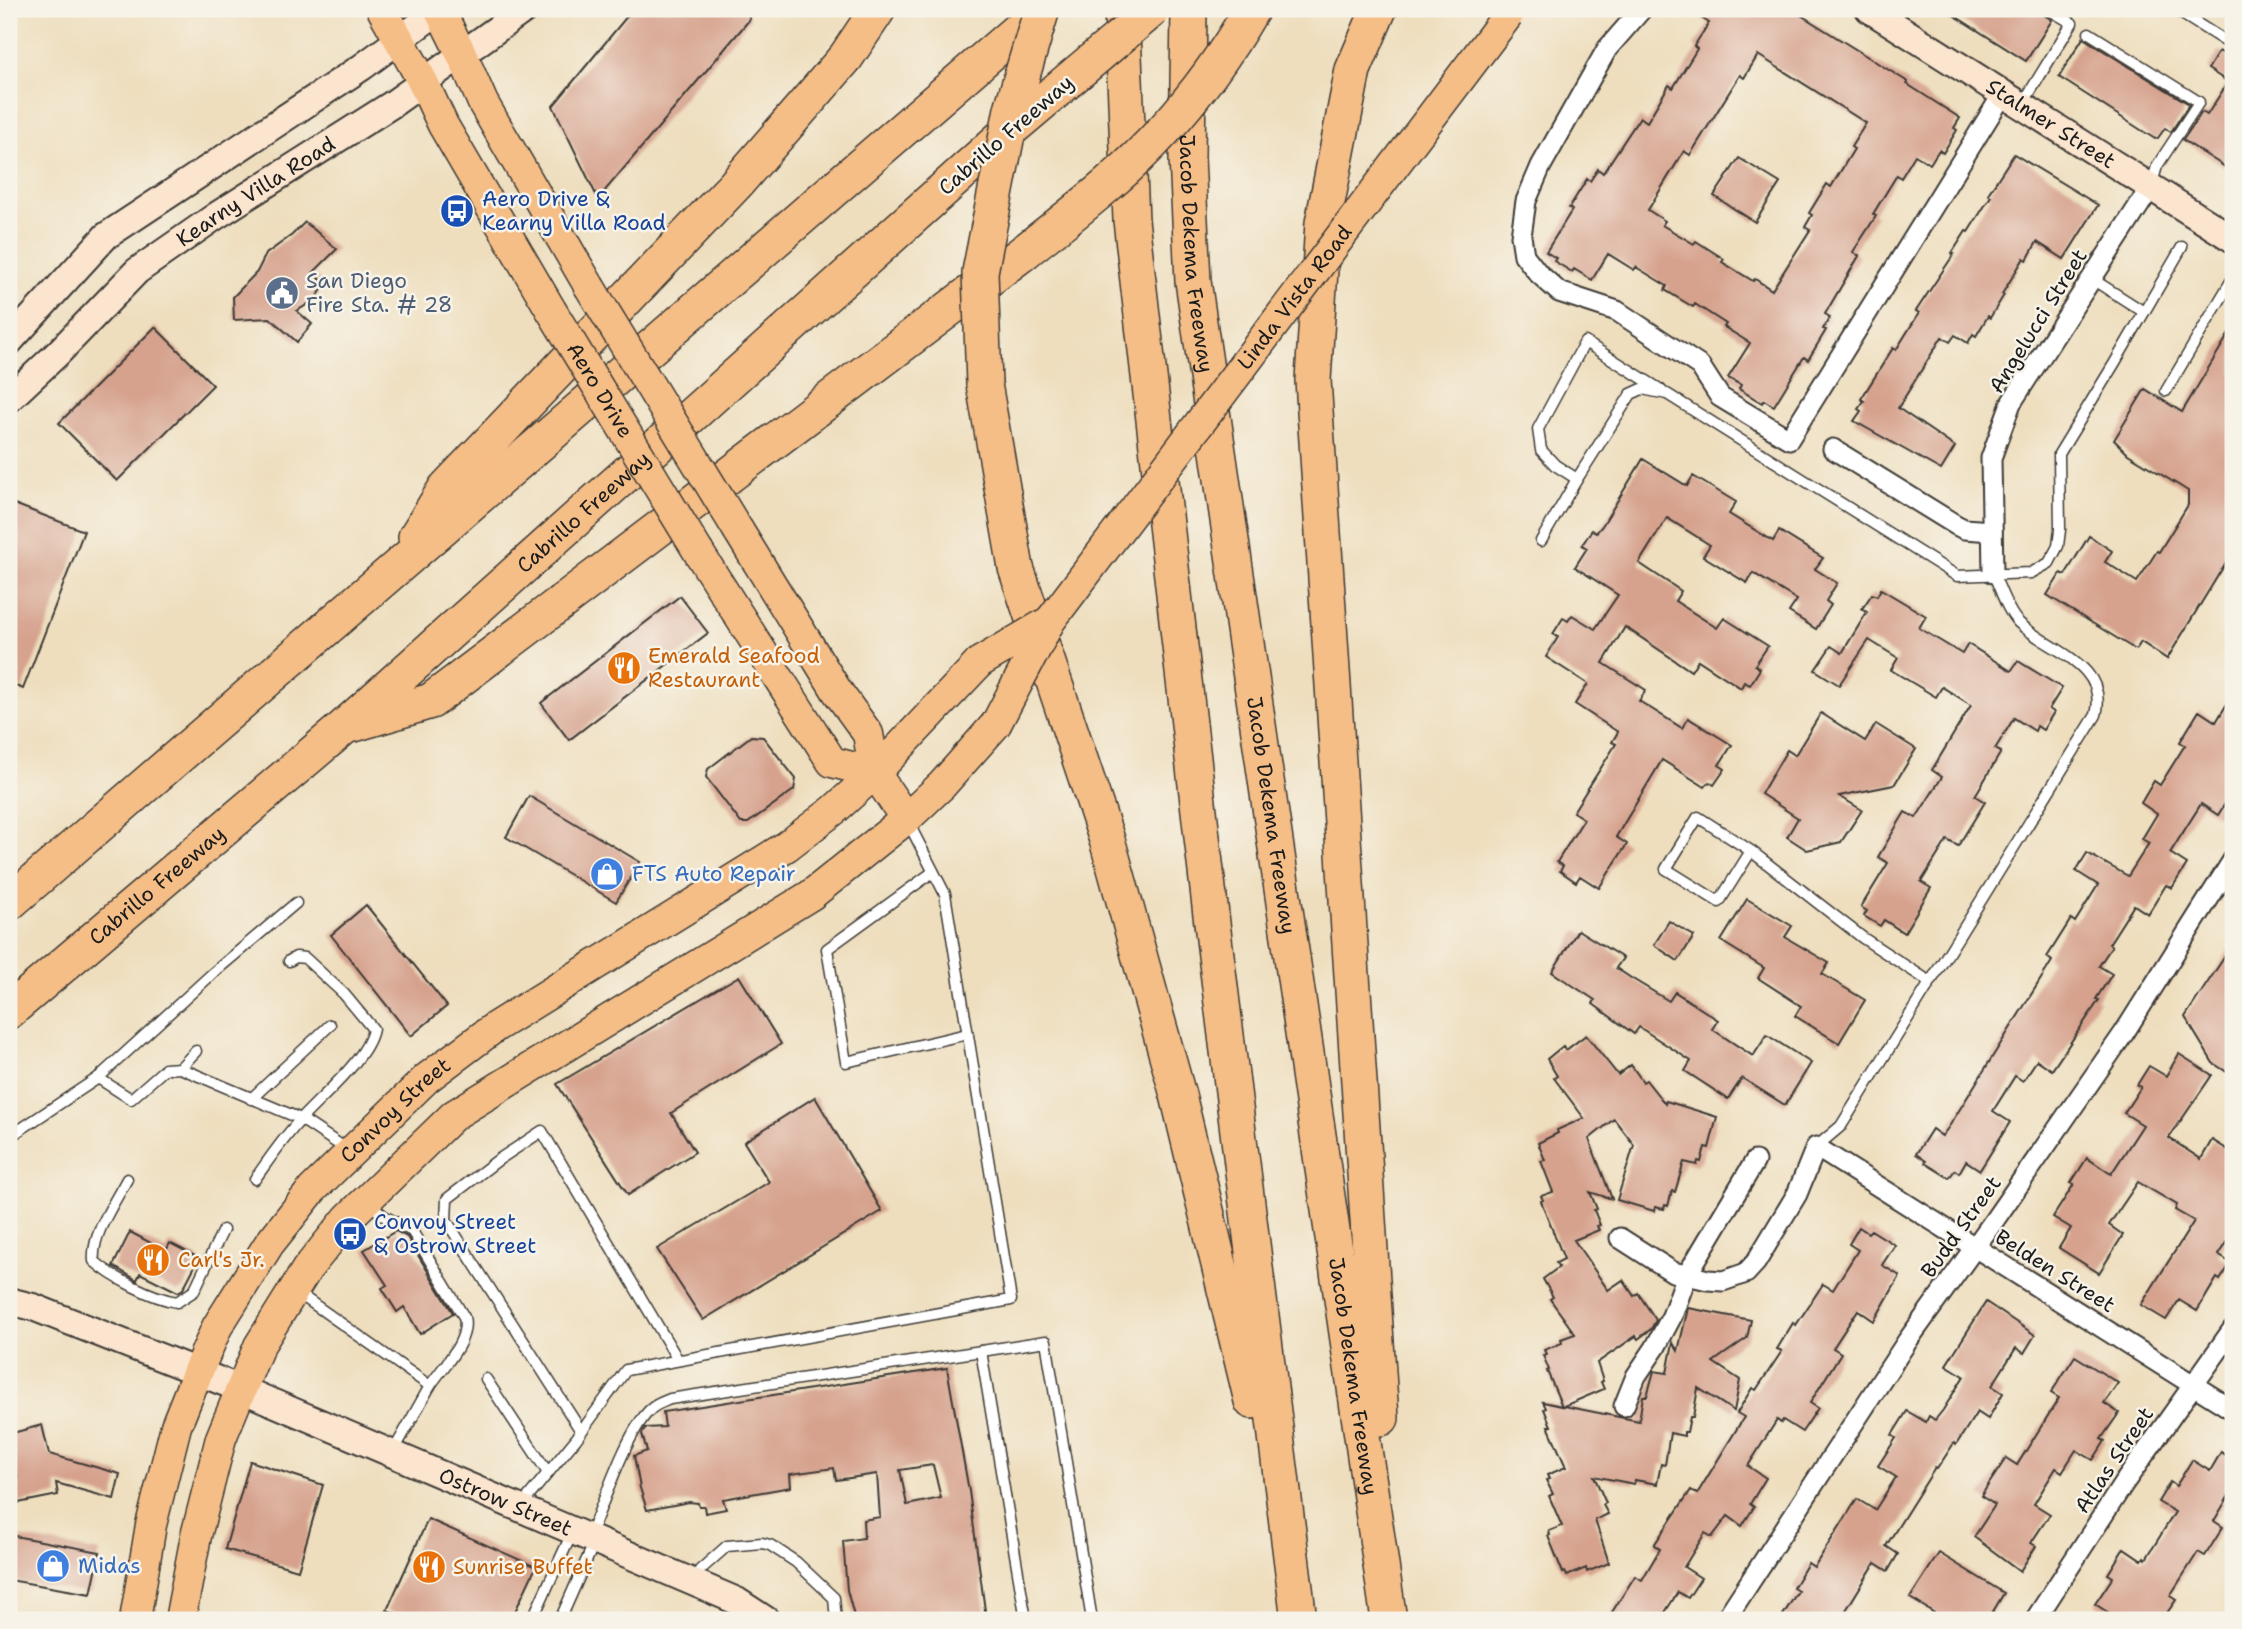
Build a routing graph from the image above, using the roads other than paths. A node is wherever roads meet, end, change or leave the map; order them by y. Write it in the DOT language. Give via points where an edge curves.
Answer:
graph roads {
  1 [pos="382,9"];
  2 [pos="440,9"];
  3 [pos="525,9"];
  4 [pos="878,9"];
  5 [pos="1122,9"];
  6 [pos="1153,9"];
  7 [pos="1189,9"];
  8 [pos="1252,9"];
  9 [pos="1379,9"];
  10 [pos="1642,9"];
  11 [pos="1869,9"];
  12 [pos="2048,9"];
  13 [pos="2174,9"];
  14 [pos="1039,12"];
  15 [pos="1511,12"];
  16 [pos="2090,33"];
  17 [pos="400,40"];
  18 [pos="2233,46"];
  19 [pos="462,55"];
  20 [pos="423,82"];
  21 [pos="2012,100"];
  22 [pos="2151,187"];
  23 [pos="2233,239"];
  24 [pos="2182,247"];
  25 [pos="2233,278"];
  26 [pos="2092,279"];
  27 [pos="2144,312"];
  28 [pos="9,342"];
  29 [pos="2166,391"];
  30 [pos="1667,394"];
  31 [pos="9,399"];
  32 [pos="1833,449"];
  33 [pos="1577,479"];
  34 [pos="1992,531"];
  35 [pos="1541,541"];
  36 [pos="401,563"];
  37 [pos="1993,573"];
  38 [pos="1050,621"];
  39 [pos="344,727"];
  40 [pos="874,772"];
  41 [pos="906,819"];
  42 [pos="1751,851"];
  43 [pos="2233,860"];
  44 [pos="933,872"];
  45 [pos="9,903"];
  46 [pos="296,903"];
  47 [pos="289,961"];
  48 [pos="1930,982"];
  49 [pos="9,1011"];
  50 [pos="330,1025"];
  51 [pos="967,1034"];
  52 [pos="195,1051"];
  53 [pos="180,1068"];
  54 [pos="98,1078"];
  55 [pos="251,1099"];
  56 [pos="301,1119"];
  57 [pos="9,1137"];
  58 [pos="1816,1147"];
  59 [pos="351,1152"];
  60 [pos="1755,1161"];
  61 [pos="127,1179"];
  62 [pos="255,1179"];
  63 [pos="366,1200"];
  64 [pos="223,1230"];
  65 [pos="1620,1238"];
  66 [pos="1975,1247"];
  67 [pos="1687,1275"];
  68 [pos="294,1291"];
  69 [pos="9,1301"];
  70 [pos="2233,1329"];
  71 [pos="981,1351"];
  72 [pos="678,1360"];
  73 [pos="198,1371"];
  74 [pos="486,1378"];
  75 [pos="2194,1385"];
  76 [pos="430,1386"];
  77 [pos="242,1389"];
  78 [pos="1624,1406"];
  79 [pos="2233,1410"];
  80 [pos="581,1431"];
  81 [pos="393,1453"];
  82 [pos="548,1473"];
  83 [pos="523,1509"];
  84 [pos="585,1536"];
  85 [pos="1292,1563"];
  86 [pos="695,1583"];
  87 [pos="135,1620"];
  88 [pos="180,1620"];
  89 [pos="532,1620"];
  90 [pos="560,1620"];
  91 [pos="766,1620"];
  92 [pos="836,1620"];
  93 [pos="1026,1620"];
  94 [pos="1092,1620"];
  95 [pos="1298,1620"];
  96 [pos="1392,1620"];
  97 [pos="1725,1620"];
  98 [pos="2035,1620"];
  1 -- 17 [label="main road, Aero Drive"];
  2 -- 17 [label="main road"];
  2 -- 19 [label="main road"];
  3 -- 19 [label="main road, Kearny Villa Road"];
  4 -- 36 [label="highway" via="846,57 735,185 446,488"];
  5 -- 85 [label="highway" via="1132,220"];
  6 -- 39 [label="highway, Cabrillo Freeway, bridge" via="1011,129"];
  7 -- 96 [label="highway, Jacob Dekema Freeway" via="1187,158 1193,281"];
  8 -- 39 [label="highway, bridge" via="1227,52 1164,131 1095,196 1023,253 431,701"];
  9 -- 96 [label="highway" via="1353,70 1323,223 1313,380"];
  10 -- 21 [label="street" via="1607,49 1541,166 1526,201 1521,236 1524,255 1559,292 1617,311 1700,366 1720,397 1789,439"];
  11 -- 21 [label="main road, Stalmer Street"];
  12 -- 21 [label="lane" via="2071,23"];
  13 -- 18 [label="lane"];
  14 -- 36 [label="highway"];
  14 -- 85 [label="highway, bridge" via="1012,108 980,272 984,384 1016,568 1108,843 1181,1107"];
  15 -- 38 [label="main road, Linda Vista Road, bridge"];
  16 -- 22 [label="lane" via="2199,102 2157,166"];
  17 -- 20 [label="main road, Aero Drive"];
  17 -- 28 [label="main road" via="106,236"];
  19 -- 20 [label="main road, Kearny Villa Road"];
  19 -- 40 [label="main road, bridge" via="483,103 589,286 837,691 868,734"];
  20 -- 31 [label="main road, Kearny Villa Road" via="137,271"];
  20 -- 40 [label="main road, Aero Drive, bridge" via="443,125 551,310 832,762"];
  21 -- 22 [label="main road, Stalmer Street"];
  22 -- 23 [label="main road, Stalmer Street"];
  22 -- 26 [label="street, Angelucci Street"];
  24 -- 27 [label="lane"];
  25 -- 29 [label="lane"];
  26 -- 27 [label="lane"];
  26 -- 34 [label="street, Angelucci Street" via="2011,403 1991,458"];
  27 -- 37 [label="lane" via="2059,454 2060,530 2055,555 2031,573"];
  30 -- 33 [label="lane" via="1643,389 1631,394"];
  30 -- 33 [label="lane" via="1585,342 1538,429 1541,450"];
  30 -- 37 [label="lane" via="1957,576"];
  32 -- 34 [label="street" via="1956,525"];
  33 -- 35 [label="lane"];
  34 -- 37 [label="street, Angelucci Street"];
  36 -- 45 [label="highway"];
  37 -- 48 [label="lane" via="2017,620 2095,681 2098,705"];
  38 -- 40 [label="main road, Linda Vista Road, bridge" via="980,662"];
  38 -- 41 [label="main road, Linda Vista Road, bridge" via="996,724"];
  39 -- 49 [label="highway, Cabrillo Freeway"];
  40 -- 41 [label="main road"];
  40 -- 59 [label="main road, Convoy Street" via="787,846 504,1021 427,1078"];
  41 -- 44 [label="lane"];
  41 -- 63 [label="main road, Convoy Street" via="811,895 454,1115"];
  42 -- 42 [label="lane" via="1698,817 1667,869 1719,902"];
  42 -- 48 [label="lane" via="1856,933"];
  43 -- 66 [label="street, Budd Street" via="2124,1033"];
  44 -- 51 [label="lane" via="945,894"];
  44 -- 51 [label="lane" via="827,949 846,1062"];
  46 -- 54 [label="lane"];
  47 -- 56 [label="lane" via="305,958 344,994 373,1030 371,1042"];
  48 -- 58 [label="lane" via="1841,1126"];
  50 -- 55 [label="lane"];
  51 -- 72 [label="lane" via="1011,1300"];
  52 -- 53 [label="lane"];
  53 -- 54 [label="lane" via="165,1069 131,1099"];
  53 -- 55 [label="lane"];
  54 -- 57 [label="lane"];
  55 -- 56 [label="lane"];
  56 -- 59 [label="lane"];
  56 -- 62 [label="lane"];
  58 -- 66 [label="street, Belden Street"];
  58 -- 67 [label="street" via="1797,1194 1745,1273 1723,1281"];
  59 -- 73 [label="main road, Convoy Street" via="312,1190 269,1244 217,1327"];
  60 -- 67 [label="street"];
  61 -- 64 [label="lane" via="92,1250 94,1261 103,1269 177,1303 194,1291"];
  63 -- 68 [label="main road, Convoy Street"];
  63 -- 76 [label="lane" via="412,1231 464,1317 467,1326 460,1343"];
  65 -- 67 [label="street" via="1673,1272"];
  66 -- 75 [label="street, Belden Street"];
  66 -- 97 [label="street, Budd Street" via="1908,1340"];
  67 -- 78 [label="street" via="1672,1316 1636,1376"];
  68 -- 76 [label="lane"];
  68 -- 77 [label="main road, Convoy Street" via="259,1346"];
  69 -- 73 [label="main road, Ostrow Street"];
  70 -- 75 [label="street, Atlas Street"];
  71 -- 84 [label="lane" via="670,1399 653,1406 641,1418"];
  71 -- 93 [label="lane"];
  71 -- 94 [label="lane" via="1046,1341"];
  72 -- 80 [label="lane" via="626,1370"];
  72 -- 80 [label="lane" via="542,1130 488,1167 447,1199 446,1220"];
  73 -- 77 [label="main road, Ostrow Street"];
  73 -- 87 [label="main road, Convoy Street" via="176,1426 151,1525"];
  74 -- 82 [label="lane"];
  75 -- 79 [label="street, Belden Street"];
  75 -- 98 [label="street, Atlas Street"];
  76 -- 81 [label="lane"];
  77 -- 81 [label="main road, Ostrow Street"];
  77 -- 88 [label="main road, Convoy Street" via="221,1438"];
  80 -- 82 [label="lane"];
  81 -- 83 [label="main road, Ostrow Street"];
  82 -- 83 [label="lane"];
  83 -- 84 [label="main road, Ostrow Street"];
  84 -- 86 [label="main road, Ostrow Street"];
  84 -- 89 [label="lane"];
  84 -- 90 [label="lane"];
  85 -- 95 [label="highway"];
  86 -- 91 [label="main road, Ostrow Street"];
  86 -- 92 [label="lane" via="700,1570 727,1546 770,1545 834,1598"];
}
